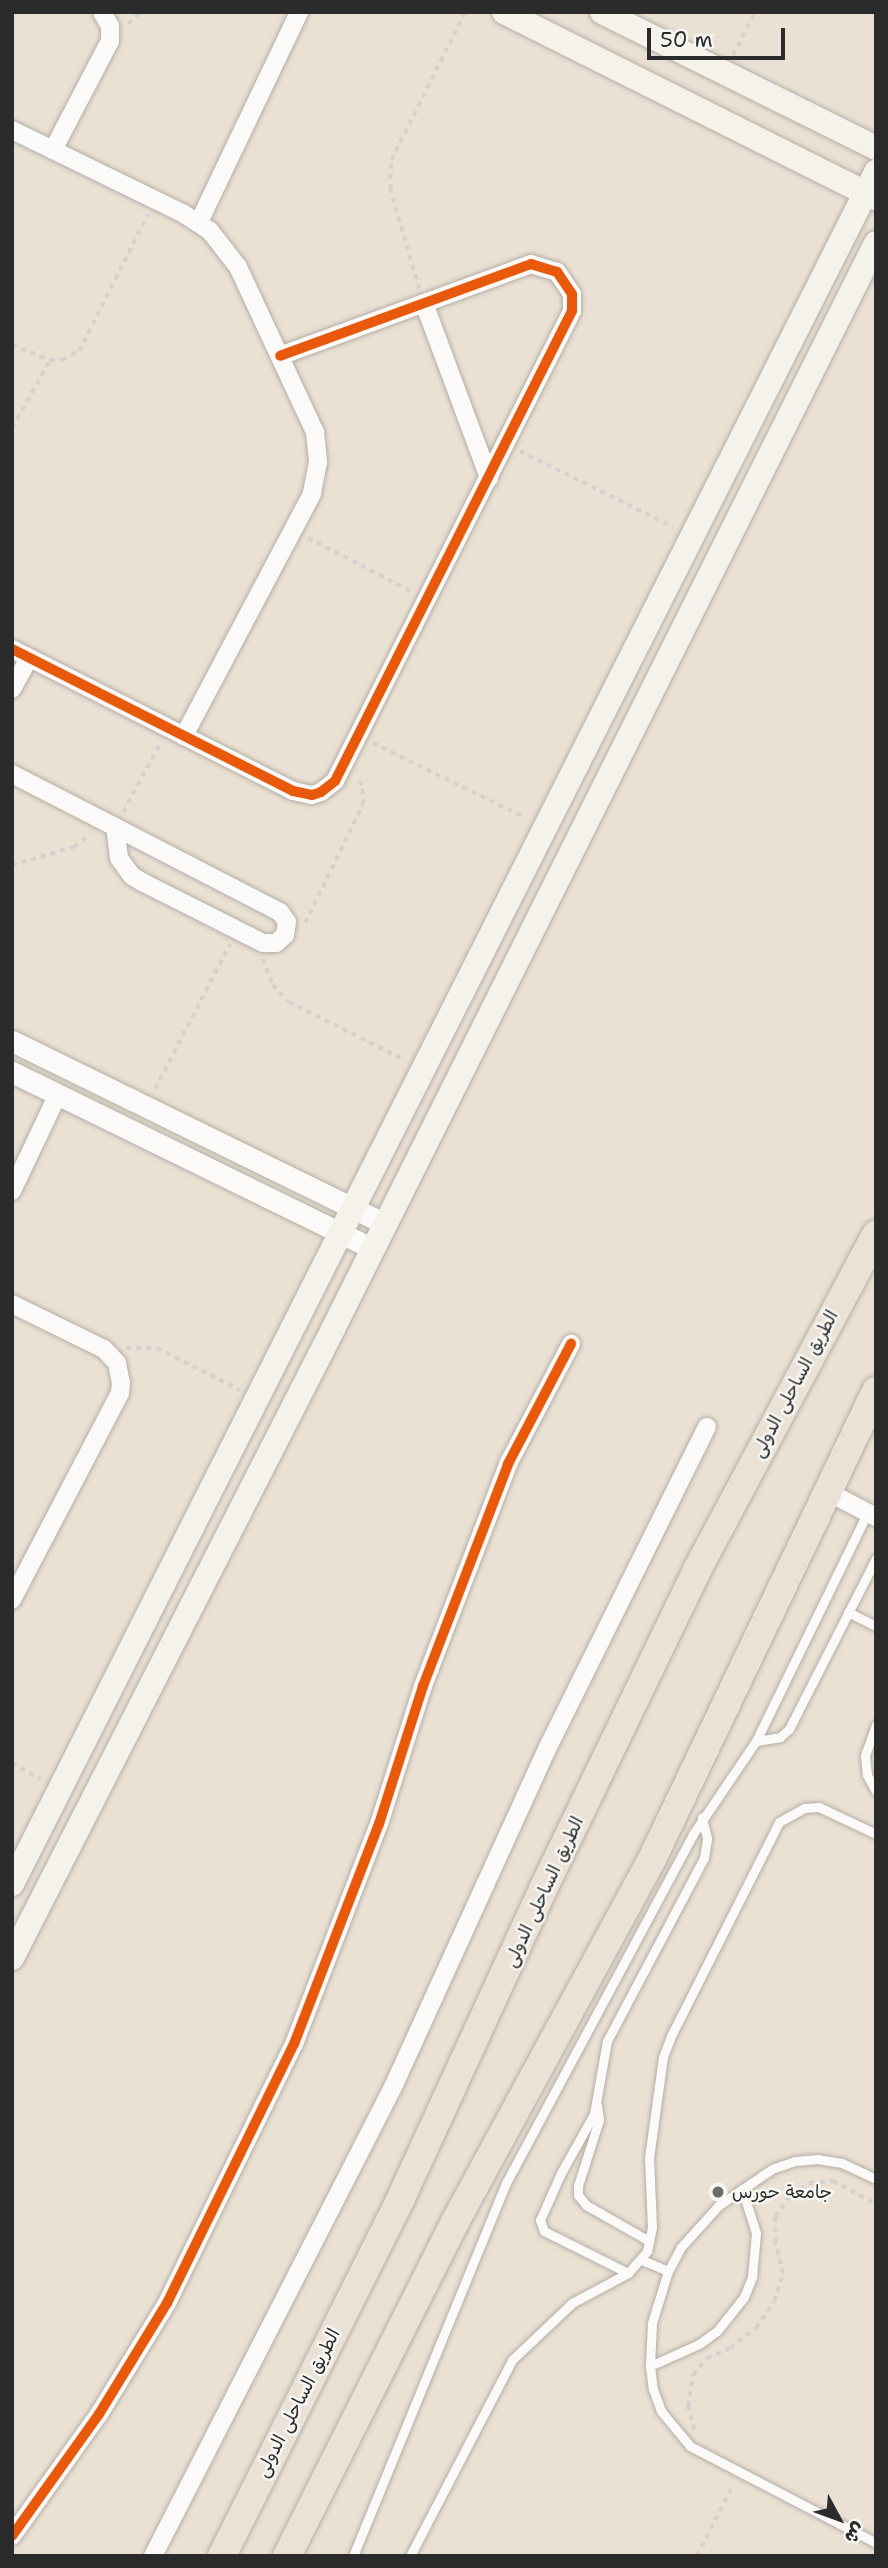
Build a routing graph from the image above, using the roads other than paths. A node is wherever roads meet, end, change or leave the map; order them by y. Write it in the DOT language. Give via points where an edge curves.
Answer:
graph roads {
  1 [pos="102,12"];
  2 [pos="299,12"];
  3 [pos="504,12"];
  4 [pos="602,12"];
  5 [pos="12,130"];
  6 [pos="876,148"];
  7 [pos="54,150"];
  8 [pos="872,187"];
  9 [pos="198,222"];
  10 [pos="876,243"];
  11 [pos="424,303"];
  12 [pos="280,356"];
  13 [pos="488,478"];
  14 [pos="12,649"];
  15 [pos="29,658"];
  16 [pos="12,690"];
  17 [pos="176,732"];
  18 [pos="12,774"];
  19 [pos="115,827"];
  20 [pos="12,1041"];
  21 [pos="12,1072"];
  22 [pos="58,1094"];
  23 [pos="12,1191"];
  24 [pos="355,1209"];
  25 [pos="386,1224"];
  26 [pos="342,1234"];
  27 [pos="876,1234"];
  28 [pos="373,1249"];
  29 [pos="12,1304"];
  30 [pos="571,1344"];
  31 [pos="876,1391"];
  32 [pos="707,1427"];
  33 [pos="828,1492"];
  34 [pos="871,1515"];
  35 [pos="876,1558"];
  36 [pos="12,1600"];
  37 [pos="848,1612"];
  38 [pos="876,1626"];
  39 [pos="876,1725"];
  40 [pos="756,1741"];
  41 [pos="876,1791"];
  42 [pos="702,1818"];
  43 [pos="876,1834"];
  44 [pos="12,1884"];
  45 [pos="12,1958"];
  46 [pos="596,2104"];
  47 [pos="876,2179"];
  48 [pos="742,2189"];
  49 [pos="649,2241"];
  50 [pos="642,2260"];
  51 [pos="668,2272"];
  52 [pos="628,2273"];
  53 [pos="650,2366"];
  54 [pos="12,2536"];
  55 [pos="876,2543"];
  56 [pos="153,2556"];
  57 [pos="222,2556"];
  58 [pos="287,2556"];
  59 [pos="353,2556"];
  60 [pos="410,2556"];
  1 -- 7 [label="street" via="110,26 110,41"];
  2 -- 9 [label="street"];
  3 -- 8 [label="main road"];
  4 -- 6 [label="main road"];
  5 -- 7 [label="street"];
  7 -- 9 [label="street"];
  8 -- 24 [label="main road"];
  9 -- 12 [label="street" via="230,254"];
  10 -- 25 [label="main road"];
  11 -- 12 [label="street"];
  11 -- 13 [label="street"];
  11 -- 13 [label="street" via="531,264 549,267 569,285 572,311"];
  12 -- 17 [label="street" via="310,418 317,447 312,494"];
  13 -- 17 [label="street" via="329,788 299,793"];
  14 -- 15 [label="street"];
  15 -- 16 [label="street"];
  15 -- 17 [label="street"];
  18 -- 19 [label="street"];
  19 -- 19 [label="street" via="115,848 132,876 263,943 276,943 285,935 287,922 279,912"];
  20 -- 24 [label="street"];
  21 -- 22 [label="street"];
  22 -- 23 [label="street"];
  22 -- 26 [label="street"];
  24 -- 25 [label="street"];
  24 -- 26 [label="main road"];
  25 -- 28 [label="main road"];
  26 -- 28 [label="street"];
  26 -- 44 [label="main road"];
  27 -- 57 [label="highway, الطريق الساحلى الدولى" via="698,1567 401,2198"];
  28 -- 45 [label="main road"];
  29 -- 36 [label="street" via="97,1344 111,1355 120,1372 120,1393"];
  30 -- 54 [label="street" via="508,1464 423,1686 379,1824 294,2044 167,2303 99,2414"];
  31 -- 33 [label="highway"];
  32 -- 56 [label="street" via="550,1743 393,2087"];
  33 -- 34 [label="street"];
  33 -- 58 [label="highway" via="653,1857 456,2222"];
  34 -- 40 [label="lane"];
  35 -- 37 [label="lane"];
  37 -- 38 [label="lane"];
  37 -- 40 [label="lane" via="789,1729 780,1737"];
  39 -- 41 [label="lane" via="865,1756 867,1775"];
  40 -- 42 [label="lane"];
  42 -- 46 [label="lane" via="707,1838 704,1858 607,2041"];
  42 -- 59 [label="lane" via="506,2183"];
  43 -- 49 [label="lane" via="833,1812 811,1808 779,1822 663,2057 649,2158"];
  46 -- 49 [label="lane" via="599,2120 578,2186 579,2199"];
  46 -- 52 [label="lane" via="551,2193 541,2226"];
  47 -- 48 [label="lane" via="842,2163 795,2161 772,2169"];
  48 -- 51 [label="lane" via="699,2224"];
  48 -- 53 [label="lane" via="756,2233 754,2266 744,2297 717,2331"];
  49 -- 50 [label="lane"];
  50 -- 51 [label="lane"];
  50 -- 52 [label="lane"];
  51 -- 53 [label="lane" via="652,2323"];
  52 -- 60 [label="lane" via="572,2303 512,2360"];
  53 -- 55 [label="lane" via="657,2400 674,2430 690,2446"];
}
